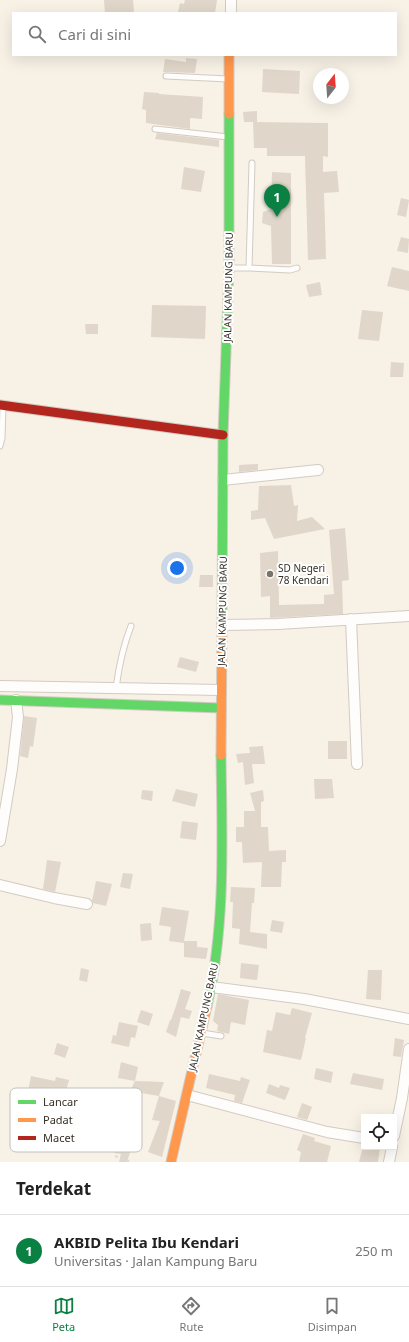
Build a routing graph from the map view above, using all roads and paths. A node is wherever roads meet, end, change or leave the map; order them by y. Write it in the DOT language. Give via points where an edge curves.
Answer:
graph roads {
  1 [pos="231,0"];
  2 [pos="231,12"];
  3 [pos="229,56"];
  4 [pos="166,76"];
  5 [pos="229,79"];
  6 [pos="155,128"];
  7 [pos="229,137"];
  8 [pos="252,163"];
  9 [pos="229,268"];
  10 [pos="249,268"];
  11 [pos="297,268"];
  12 [pos="2,405"];
  13 [pos="223,435"];
  14 [pos="0,446"];
  15 [pos="318,470"];
  16 [pos="223,480"];
  17 [pos="409,616"];
  18 [pos="351,619"];
  19 [pos="222,625"];
  20 [pos="131,626"];
  21 [pos="0,686"];
  22 [pos="116,688"];
  23 [pos="221,690"];
  24 [pos="0,700"];
  25 [pos="16,700"];
  26 [pos="221,708"];
  27 [pos="357,764"];
  28 [pos="0,841"];
  29 [pos="0,885"];
  30 [pos="87,904"];
  31 [pos="211,987"];
  32 [pos="409,1019"];
  33 [pos="201,1032"];
  34 [pos="221,1036"];
  35 [pos="409,1049"];
  36 [pos="187,1095"];
  37 [pos="397,1122"];
  38 [pos="361,1138"];
  39 [pos="391,1150"];
  40 [pos="115,1156"];
  41 [pos="132,1162"];
  42 [pos="171,1162"];
  43 [pos="389,1162"];
  1 -- 2 [label="street"];
  3 -- 5 [label="street, JALAN KAMPUNG BARU"];
  4 -- 5 [label="lane"];
  5 -- 7 [label="street, JALAN KAMPUNG BARU"];
  6 -- 7 [label="lane"];
  7 -- 9 [label="street, JALAN KAMPUNG BARU"];
  8 -- 10 [label="lane"];
  9 -- 10 [label="lane"];
  9 -- 13 [label="street, JALAN KAMPUNG BARU"];
  10 -- 11 [label="lane"];
  12 -- 13 [label="street"];
  12 -- 14 [label="lane"];
  13 -- 16 [label="street, JALAN KAMPUNG BARU"];
  15 -- 16 [label="street"];
  16 -- 19 [label="street, JALAN KAMPUNG BARU"];
  17 -- 18 [label="street"];
  18 -- 19 [label="street"];
  18 -- 27 [label="street"];
  19 -- 23 [label="street, JALAN KAMPUNG BARU"];
  20 -- 22 [label="lane" via="119,665"];
  21 -- 22 [label="street"];
  22 -- 23 [label="street"];
  23 -- 26 [label="street, JALAN KAMPUNG BARU"];
  24 -- 25 [label="street"];
  25 -- 26 [label="street"];
  25 -- 28 [label="street" via="18,717"];
  26 -- 31 [label="street, JALAN KAMPUNG BARU" via="222,886"];
  29 -- 30 [label="street"];
  31 -- 32 [label="street" via="304,999"];
  31 -- 33 [label="street, JALAN KAMPUNG BARU"];
  33 -- 34 [label="lane"];
  33 -- 36 [label="street, JALAN KAMPUNG BARU"];
  35 -- 37 [label="street"];
  36 -- 38 [label="street" via="327,1132"];
  36 -- 42 [label="street, JALAN KAMPUNG BARU"];
  39 -- 43 [label="street"];
  40 -- 41 [label="path"];
}
